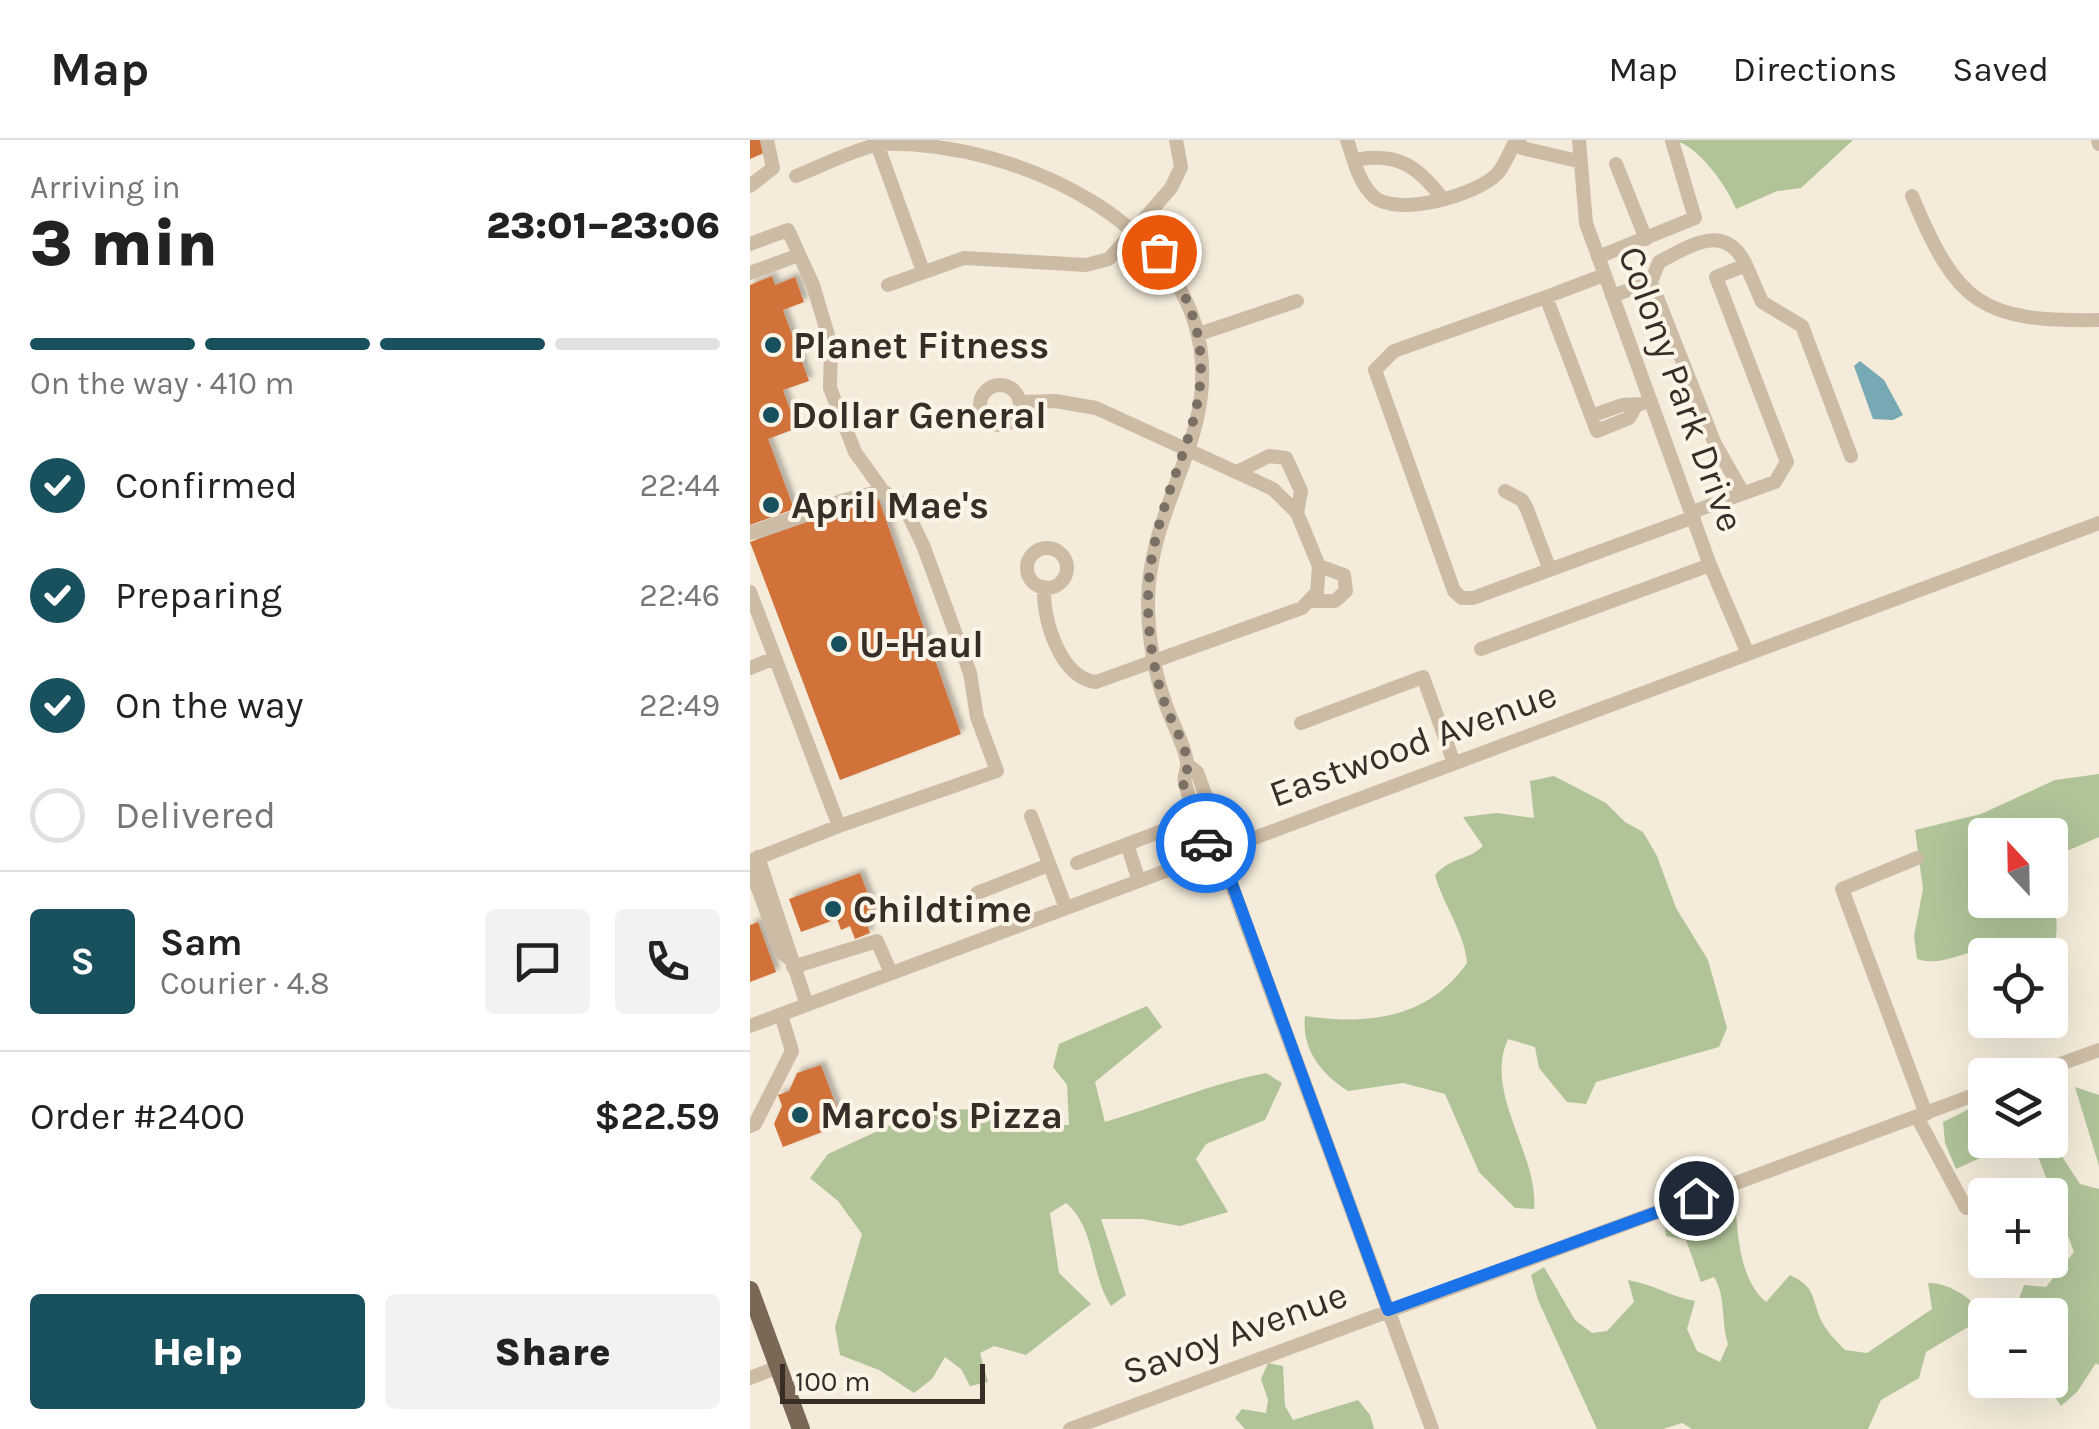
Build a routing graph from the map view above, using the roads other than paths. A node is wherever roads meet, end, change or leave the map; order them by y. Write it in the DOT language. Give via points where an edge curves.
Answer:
graph roads {
  1 [pos="768,140"];
  2 [pos="1176,140"];
  3 [pos="1347,140"];
  4 [pos="1517,140"];
  5 [pos="1579,140"];
  6 [pos="1672,140"];
  7 [pos="876,143"];
  8 [pos="1008,146"];
  9 [pos="1355,160"];
  10 [pos="1578,161"];
  11 [pos="1616,164"];
  12 [pos="796,176"];
  13 [pos="750,186"];
  14 [pos="1912,196"];
  15 [pos="1442,198"];
  16 [pos="1138,230"];
  17 [pos="1646,239"];
  18 [pos="750,244"];
  19 [pos="800,255"];
  20 [pos="1598,257"];
  21 [pos="1746,264"];
  22 [pos="923,272"];
  23 [pos="750,273"];
  24 [pos="1604,275"];
  25 [pos="1651,282"];
  26 [pos="888,284"];
  27 [pos="1612,296"];
  28 [pos="1546,297"];
  29 [pos="1298,301"];
  30 [pos="2099,320"];
  31 [pos="1199,334"];
  32 [pos="1651,400"];
  33 [pos="1020,402"];
  34 [pos="1636,406"];
  35 [pos="1590,416"];
  36 [pos="1187,447"];
  37 [pos="1851,456"];
  38 [pos="1239,472"];
  39 [pos="883,491"];
  40 [pos="1505,492"];
  41 [pos="1743,493"];
  42 [pos="1297,513"];
  43 [pos="1693,514"];
  44 [pos="2099,523"];
  45 [pos="750,533"];
  46 [pos="1710,565"];
  47 [pos="1319,566"];
  48 [pos="1550,570"];
  49 [pos="1044,587"];
  50 [pos="750,592"];
  51 [pos="1311,601"];
  52 [pos="1481,649"];
  53 [pos="1748,654"];
  54 [pos="774,658"];
  55 [pos="1155,663"];
  56 [pos="750,668"];
  57 [pos="1301,723"];
  58 [pos="1454,763"];
  59 [pos="1031,816"];
  60 [pos="1178,824"];
  61 [pos="839,826"];
  62 [pos="1126,844"];
  63 [pos="1218,851"];
  64 [pos="1917,858"];
  65 [pos="753,861"];
  66 [pos="1077,863"];
  67 [pos="1050,864"];
  68 [pos="1139,881"];
  69 [pos="977,892"];
  70 [pos="1066,908"];
  71 [pos="791,963"];
  72 [pos="891,974"];
  73 [pos="807,1005"];
  74 [pos="780,1015"];
  75 [pos="750,1026"];
  76 [pos="2099,1050"];
  77 [pos="2068,1061"];
  78 [pos="1968,1097"];
  79 [pos="1922,1115"];
  80 [pos="750,1126"];
  81 [pos="1966,1208"];
  82 [pos="750,1290"];
  83 [pos="1388,1310"];
  84 [pos="777,1363"];
  85 [pos="750,1368"];
  86 [pos="750,1378"];
  87 [pos="801,1429"];
  88 [pos="1070,1429"];
  89 [pos="1432,1429"];
  1 -- 13 [label="street" via="774,168"];
  2 -- 16 [label="street" via="1181,167"];
  3 -- 9 [label="street"];
  4 -- 10 [label="street" via="1522,148"];
  4 -- 15 [label="street" via="1486,183"];
  5 -- 10 [label="street, Colony Park Drive"];
  6 -- 17 [label="street" via="1695,218"];
  7 -- 8 [label="street"];
  7 -- 12 [label="street"];
  7 -- 22 [label="street"];
  8 -- 16 [label="street" via="1105,201"];
  9 -- 15 [label="street" via="1376,156 1414,165"];
  9 -- 15 [label="street" via="1360,179 1390,206"];
  10 -- 20 [label="street, Colony Park Drive" via="1581,202"];
  11 -- 17 [label="street"];
  14 -- 30 [label="street" via="1943,266 1976,299 2022,318"];
  16 -- 22 [label="street" via="1118,253 1094,264 964,258"];
  16 -- 31 [label="street" via="1176,276"];
  17 -- 20 [label="street"];
  18 -- 19 [label="street" via="788,230"];
  19 -- 23 [label="street"];
  19 -- 39 [label="street" via="831,345 830,388 855,452"];
  20 -- 24 [label="street, Colony Park Drive"];
  21 -- 25 [label="street" via="1738,248 1702,240 1658,262"];
  21 -- 37 [label="street" via="1762,302 1802,326"];
  21 -- 41 [label="street" via="1716,277 1786,462 1775,482"];
  22 -- 26 [label="street"];
  24 -- 27 [label="street, Colony Park Drive"];
  24 -- 28 [label="street"];
  25 -- 27 [label="street"];
  25 -- 41 [label="street" via="1715,444"];
  27 -- 32 [label="street, Colony Park Drive"];
  28 -- 35 [label="street"];
  28 -- 48 [label="street" via="1394,351 1374,370 1454,591 1473,598"];
  29 -- 31 [label="street"];
  31 -- 36 [label="street" via="1202,385"];
  32 -- 34 [label="street"];
  32 -- 43 [label="street, Colony Park Drive"];
  33 -- 36 [label="street" via="1096,408"];
  34 -- 35 [label="street"];
  34 -- 35 [label="street" via="1629,418 1597,431"];
  36 -- 38 [label="street"];
  36 -- 55 [label="street" via="1154,544 1148,602"];
  38 -- 42 [label="street" via="1273,489"];
  38 -- 42 [label="street" via="1269,456 1286,458 1301,491"];
  39 -- 45 [label="street"];
  39 -- 61 [label="street" via="903,504 923,544 997,771"];
  40 -- 48 [label="street" via="1527,508"];
  41 -- 43 [label="street"];
  42 -- 47 [label="street"];
  43 -- 46 [label="street, Colony Park Drive"];
  43 -- 48 [label="street"];
  44 -- 53 [label="street, Eastwood Avenue"];
  46 -- 52 [label="street"];
  46 -- 53 [label="street, Colony Park Drive"];
  47 -- 51 [label="street" via="1320,585"];
  47 -- 51 [label="street" via="1344,575 1346,591 1335,600"];
  49 -- 55 [label="street" via="1065,662 1080,678 1104,681"];
  50 -- 54 [label="street"];
  51 -- 55 [label="street"];
  53 -- 58 [label="street, Eastwood Avenue"];
  54 -- 56 [label="street"];
  54 -- 61 [label="street"];
  55 -- 63 [label="street" via="1188,764 1183,778"];
  57 -- 58 [label="street" via="1423,677"];
  58 -- 63 [label="street, Eastwood Avenue"];
  59 -- 67 [label="street"];
  60 -- 62 [label="street"];
  61 -- 65 [label="street"];
  62 -- 66 [label="street"];
  62 -- 68 [label="street"];
  63 -- 68 [label="street, Eastwood Avenue"];
  63 -- 83 [label="street"];
  64 -- 79 [label="street" via="1842,889"];
  65 -- 71 [label="street" via="791,948"];
  67 -- 69 [label="street"];
  67 -- 70 [label="street"];
  68 -- 70 [label="street, Eastwood Avenue"];
  70 -- 72 [label="street, Eastwood Avenue"];
  71 -- 72 [label="street" via="877,941"];
  71 -- 73 [label="street"];
  72 -- 73 [label="street, Eastwood Avenue"];
  73 -- 74 [label="street, Eastwood Avenue"];
  74 -- 75 [label="street, Eastwood Avenue"];
  74 -- 80 [label="street" via="792,1051"];
  76 -- 77 [label="street"];
  78 -- 79 [label="street, Savoy Avenue"];
  79 -- 81 [label="street"];
  79 -- 83 [label="street, Savoy Avenue"];
  82 -- 84 [label="main road"];
  83 -- 88 [label="street, Savoy Avenue"];
  83 -- 89 [label="street"];
  84 -- 85 [label="street"];
  84 -- 86 [label="street"];
  84 -- 87 [label="main road"];
}
